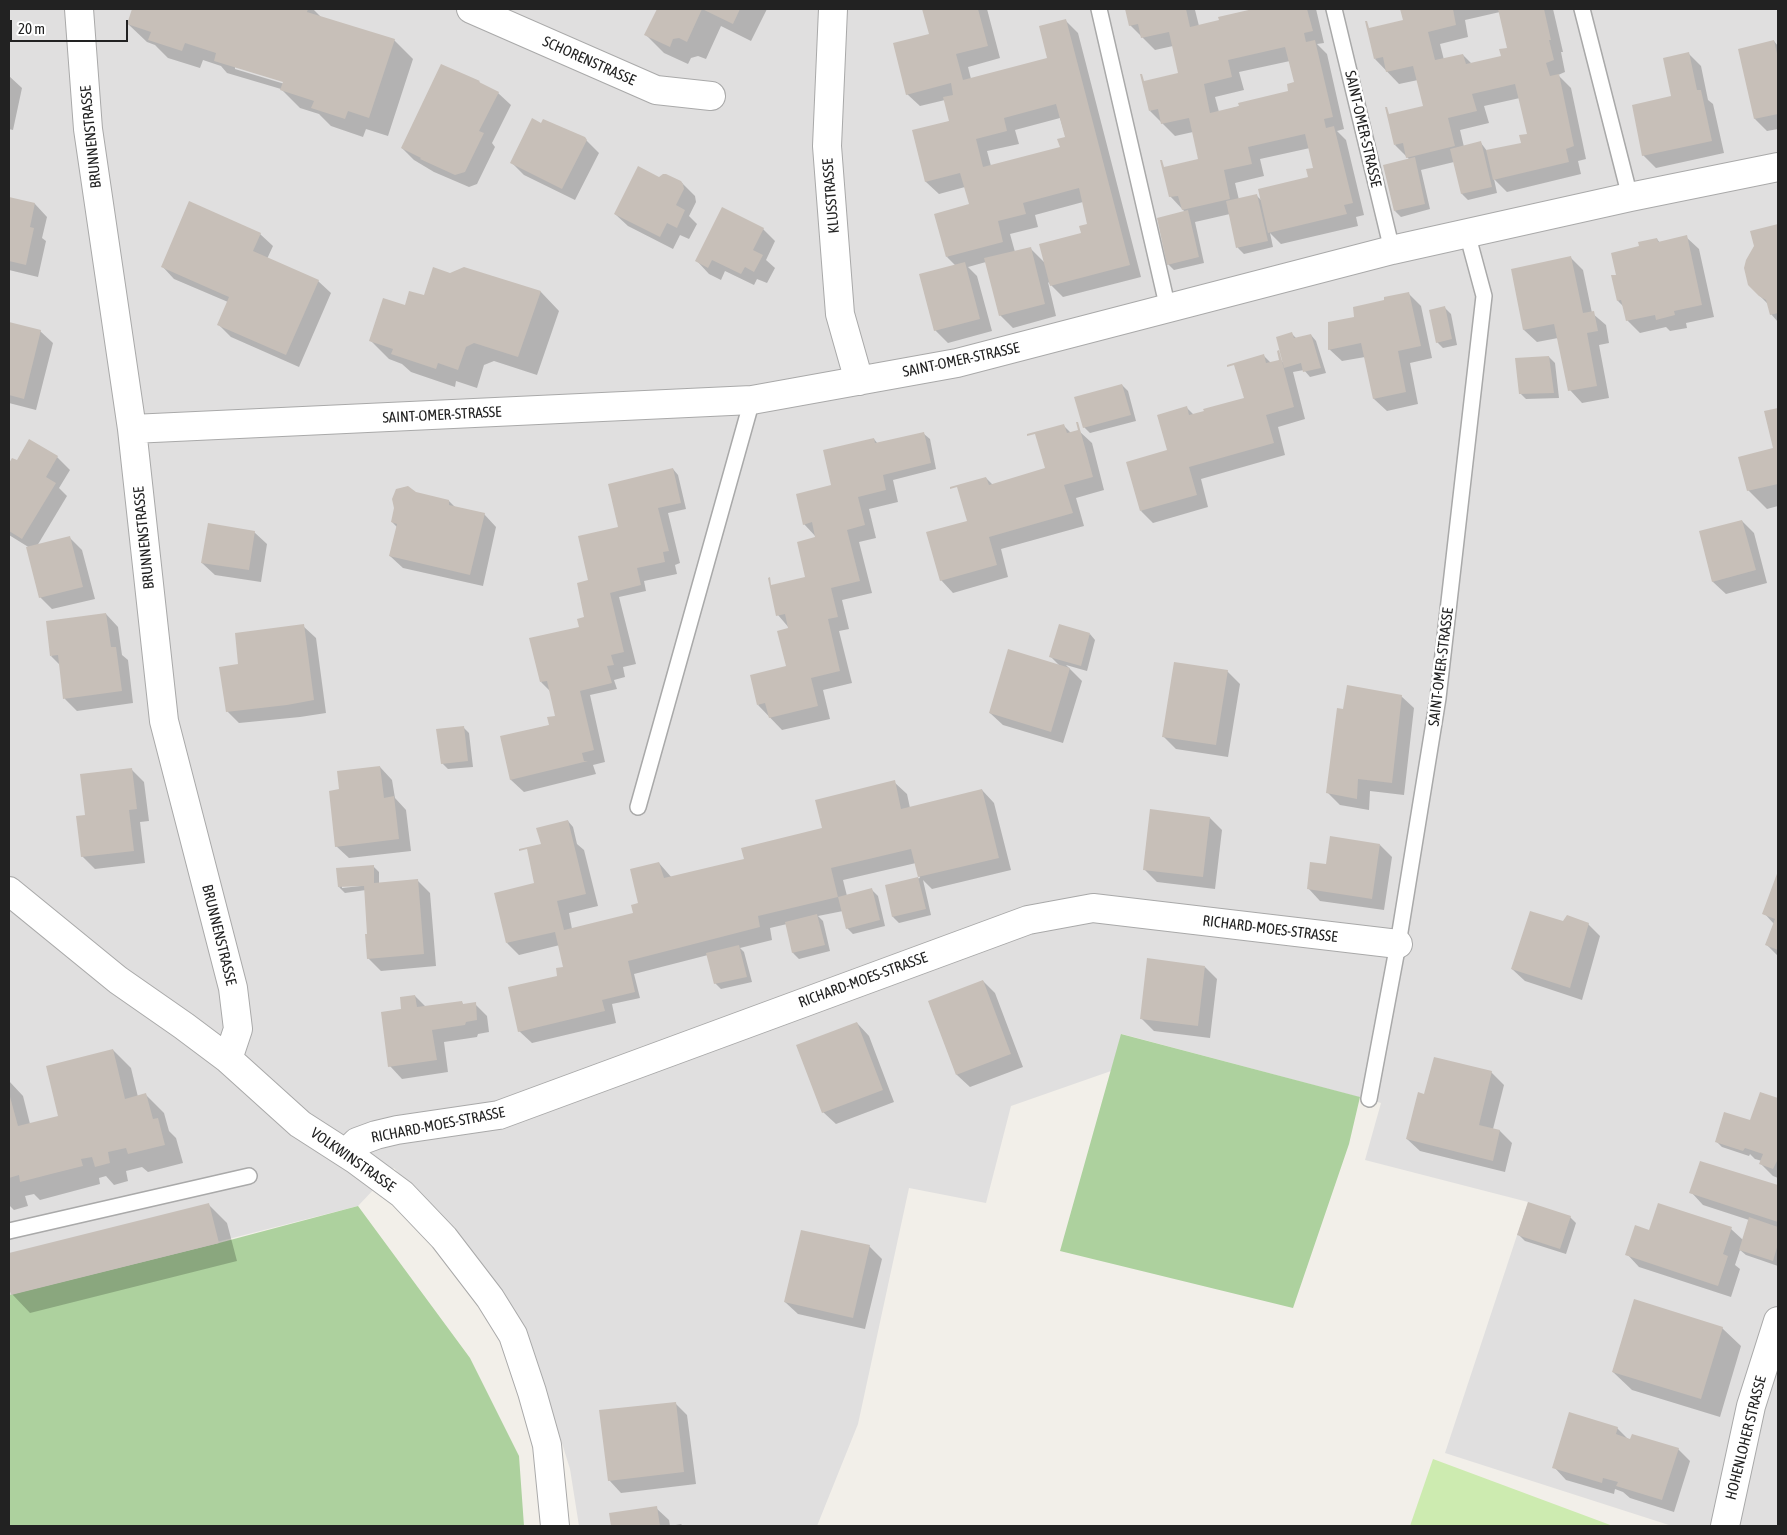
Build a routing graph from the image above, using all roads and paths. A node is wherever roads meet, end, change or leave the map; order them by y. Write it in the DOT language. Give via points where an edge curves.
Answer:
graph roads {
  1 [pos="80,9"];
  2 [pos="471,9"];
  3 [pos="833,9"];
  4 [pos="1099,9"];
  5 [pos="1334,9"];
  6 [pos="1582,9"];
  7 [pos="710,96"];
  8 [pos="1778,167"];
  9 [pos="1630,197"];
  10 [pos="1467,233"];
  11 [pos="1392,250"];
  12 [pos="1168,309"];
  13 [pos="859,381"];
  14 [pos="752,400"];
  15 [pos="132,429"];
  16 [pos="638,808"];
  17 [pos="9,891"];
  18 [pos="1398,944"];
  19 [pos="228,1059"];
  20 [pos="1369,1099"];
  21 [pos="346,1153"];
  22 [pos="249,1176"];
  23 [pos="9,1232"];
  24 [pos="1778,1321"];
  25 [pos="555,1526"];
  26 [pos="1725,1526"];
  1 -- 15 [label="street, BRUNNENSTRASSE" via="88,129"];
  2 -- 7 [label="street, SCHORENSTRASSE" via="656,90"];
  3 -- 13 [label="street, KLUSSTRASSE" via="827,146 840,314"];
  4 -- 12 [label="lane"];
  5 -- 11 [label="lane, SAINT-OMER-STRASSE"];
  6 -- 9 [label="lane"];
  8 -- 9 [label="street, SAINT-OMER-STRASSE"];
  9 -- 10 [label="street, SAINT-OMER-STRASSE"];
  10 -- 11 [label="street, SAINT-OMER-STRASSE"];
  10 -- 18 [label="lane, SAINT-OMER-STRASSE" via="1484,296 1438,698"];
  11 -- 12 [label="street, SAINT-OMER-STRASSE"];
  12 -- 13 [label="street, SAINT-OMER-STRASSE" via="957,363"];
  13 -- 14 [label="street, SAINT-OMER-STRASSE"];
  14 -- 15 [label="street, SAINT-OMER-STRASSE"];
  14 -- 16 [label="lane"];
  15 -- 19 [label="street, BRUNNENSTRASSE" via="164,720 233,988 238,1029"];
  17 -- 19 [label="street, VOLKWINSTRASSE" via="118,980"];
  18 -- 20 [label="lane, SAINT-OMER-STRASSE"];
  18 -- 21 [label="street, RICHARD-MOES-STRASSE" via="1093,908 1028,920 499,1115 376,1135 357,1142"];
  19 -- 21 [label="street, VOLKWINSTRASSE" via="300,1124"];
  21 -- 25 [label="street, VOLKWINSTRASSE" via="402,1194 444,1238 490,1298 513,1336 547,1445"];
  22 -- 23 [label="lane"];
  24 -- 26 [label="street, HOHENLOHER STRASSE" via="1752,1406"];
}
